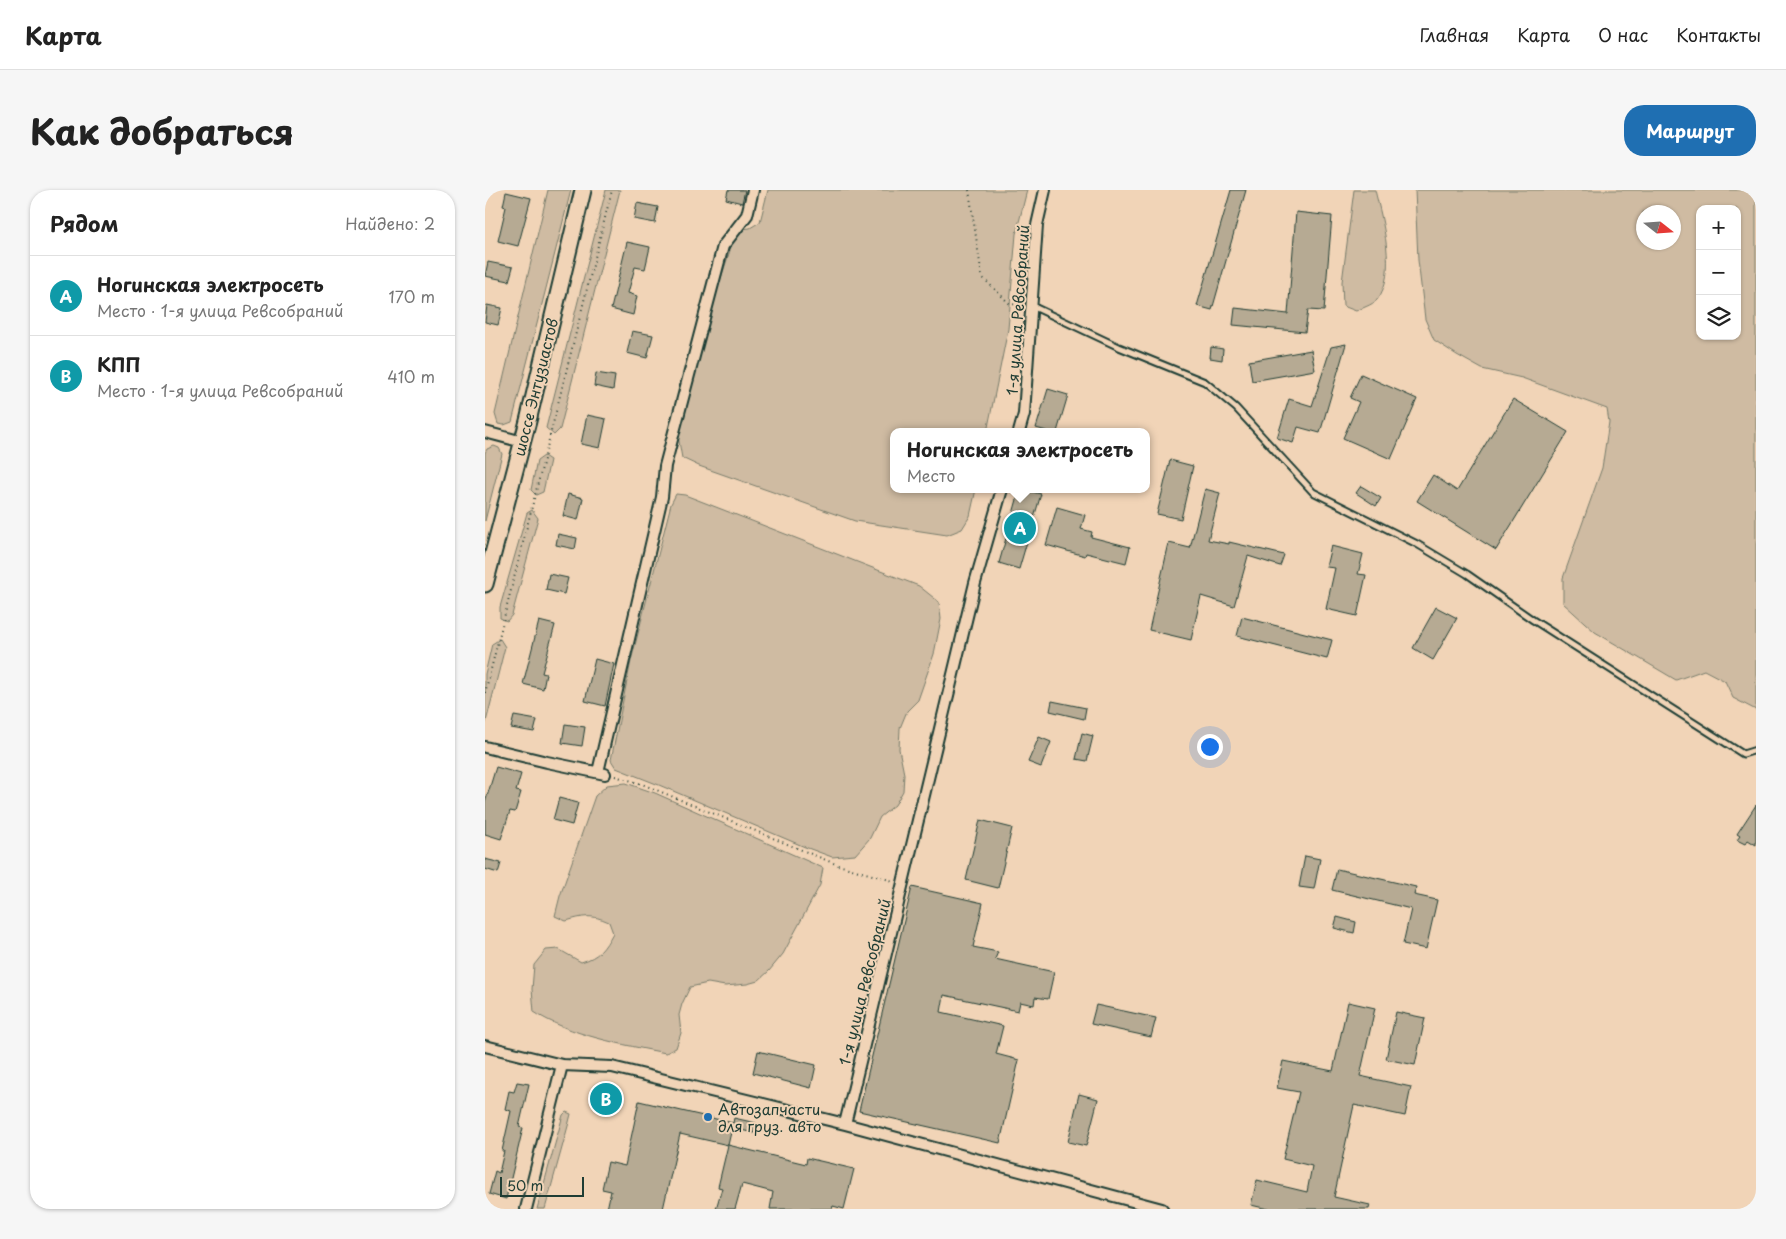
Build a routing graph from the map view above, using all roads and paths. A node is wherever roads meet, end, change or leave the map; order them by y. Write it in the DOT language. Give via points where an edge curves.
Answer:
graph roads {
  1 [pos="583,190"];
  2 [pos="612,190"];
  3 [pos="753,190"];
  4 [pos="969,190"];
  5 [pos="1045,190"];
  6 [pos="1031,306"];
  7 [pos="1020,428"];
  8 [pos="485,432"];
  9 [pos="523,442"];
  10 [pos="1001,493"];
  11 [pos="485,584"];
  12 [pos="485,693"];
  13 [pos="485,747"];
  14 [pos="1756,750"];
  15 [pos="602,773"];
  16 [pos="903,884"];
  17 [pos="485,1046"];
  18 [pos="562,1065"];
  19 [pos="845,1124"];
  20 [pos="1157,1208"];
  21 [pos="526,1209"];
  1 -- 9 [label="main road, шоссе Энтузиастов"];
  2 -- 12 [label="path"];
  3 -- 15 [label="street" via="747,215 723,246 665,466 662,497"];
  4 -- 6 [label="path" via="982,278 1010,304"];
  5 -- 6 [label="street, 1-я улица Ревсобраний" via="1037,225"];
  6 -- 7 [label="street, 1-я улица Ревсобраний" via="1024,414"];
  6 -- 14 [label="lane" via="1205,382 1236,408 1313,492 1467,574 1743,754"];
  8 -- 9 [label="street"];
  9 -- 11 [label="main road, шоссе Энтузиастов"];
  10 -- 16 [label="street, 1-я улица Ревсобраний" via="975,583"];
  13 -- 15 [label="street"];
  15 -- 16 [label="path" via="642,784 838,865"];
  16 -- 19 [label="street, 1-я улица Ревсобраний"];
  17 -- 18 [label="street"];
  18 -- 19 [label="street" via="612,1067"];
  18 -- 21 [label="street"];
  19 -- 20 [label="street"];
}
